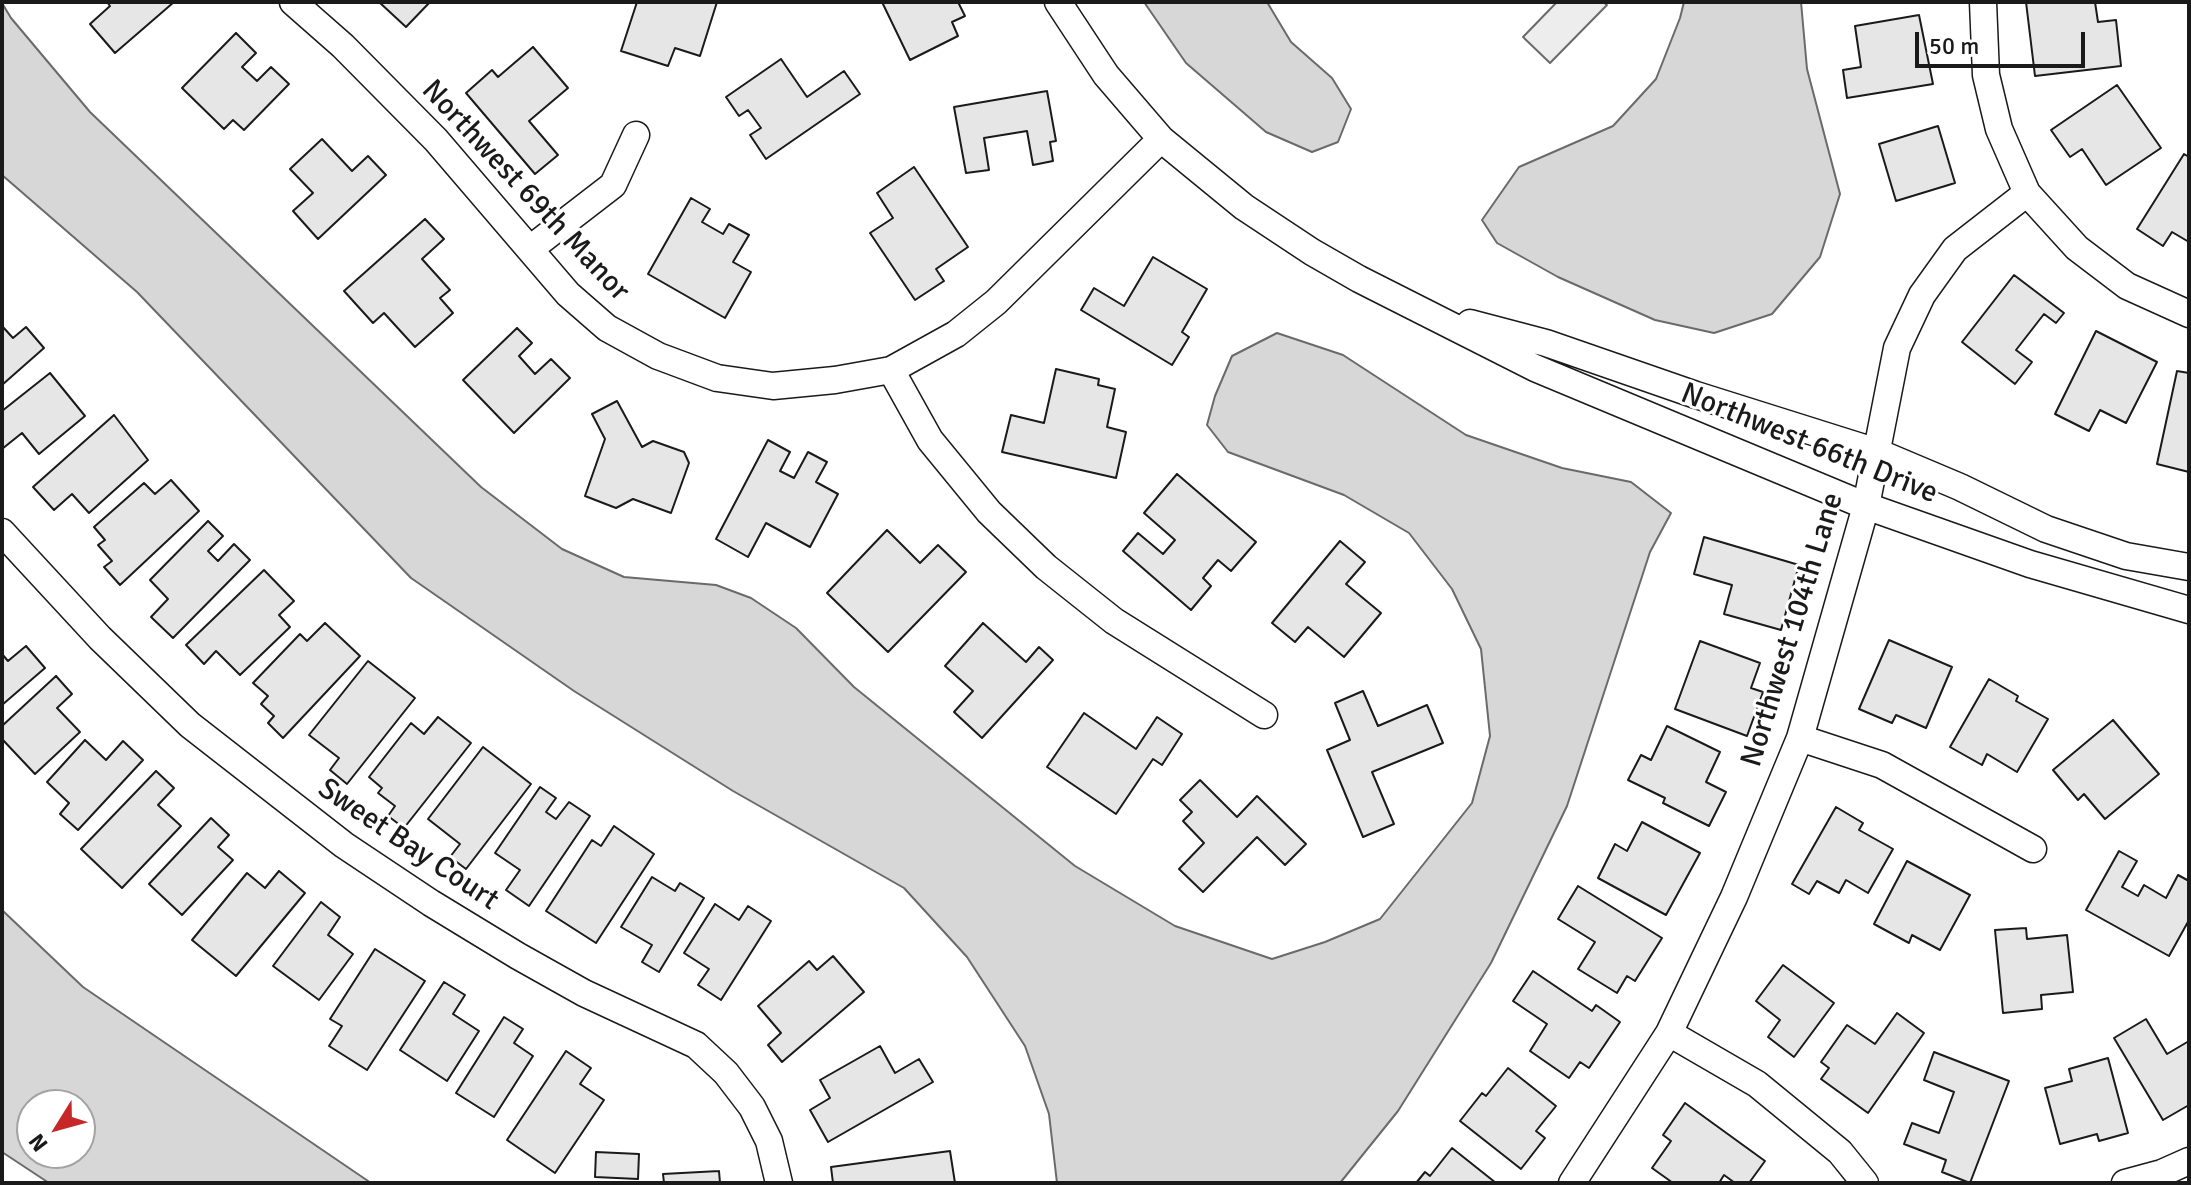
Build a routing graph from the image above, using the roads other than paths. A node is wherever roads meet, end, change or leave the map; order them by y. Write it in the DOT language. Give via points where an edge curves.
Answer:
graph roads {
  1 [pos="293,2"];
  2 [pos="1058,2"];
  3 [pos="1983,2"];
  4 [pos="636,135"];
  5 [pos="1161,139"];
  6 [pos="2027,193"];
  7 [pos="530,249"];
  8 [pos="1416,309"];
  9 [pos="2189,314"];
  10 [pos="891,370"];
  11 [pos="1877,452"];
  12 [pos="1866,506"];
  13 [pos="2,532"];
  14 [pos="2189,567"];
  15 [pos="2189,610"];
  16 [pos="1264,715"];
  17 [pos="1800,738"];
  18 [pos="2033,849"];
  19 [pos="1669,1033"];
  20 [pos="2189,1161"];
  21 [pos="779,1183"];
  22 [pos="1572,1183"];
  23 [pos="1865,1183"];
  24 [pos="2125,1183"];
  1 -- 7 [label="street, Northwest 69th Manor" via="436,140"];
  2 -- 5 [label="street, Northwest 66th Drive" via="1106,75"];
  3 -- 6 [label="street" via="1986,75 1999,129"];
  4 -- 7 [label="street" via="613,185"];
  5 -- 8 [label="street, Northwest 66th Drive" via="1266,222"];
  5 -- 10 [label="street, Northwest 69th Manor" via="996,302 956,334"];
  6 -- 9 [label="street" via="2077,248 2127,286"];
  6 -- 11 [label="street, Northwest 104th Lane" via="1955,249 1922,295 1897,348"];
  7 -- 10 [label="street, Northwest 69th Manor" via="568,294 607,328 658,356 717,378 773,386"];
  8 -- 11 [label="street, Northwest 66th Drive" via="1546,343"];
  8 -- 12 [label="street, Northwest 66th Drive" via="1535,368"];
  10 -- 16 [label="street" via="930,440 989,512 1046,567 1114,621"];
  11 -- 12 [label="street, Northwest 104th Lane"];
  11 -- 14 [label="street, Northwest 66th Drive" via="2046,529 2126,556"];
  12 -- 15 [label="street, Northwest 66th Drive" via="2030,564"];
  12 -- 17 [label="street, Northwest 104th Lane"];
  13 -- 21 [label="street, Sweet Bay Court" via="190,725 344,845 518,956 696,1045 752,1107 769,1141"];
  17 -- 18 [label="street" via="1882,765"];
  17 -- 19 [label="street, Northwest 104th Lane" via="1734,897"];
  19 -- 22 [label="street, Northwest 104th Lane"];
  19 -- 23 [label="street" via="1757,1084 1840,1152"];
  20 -- 24 [label="street"];
}
